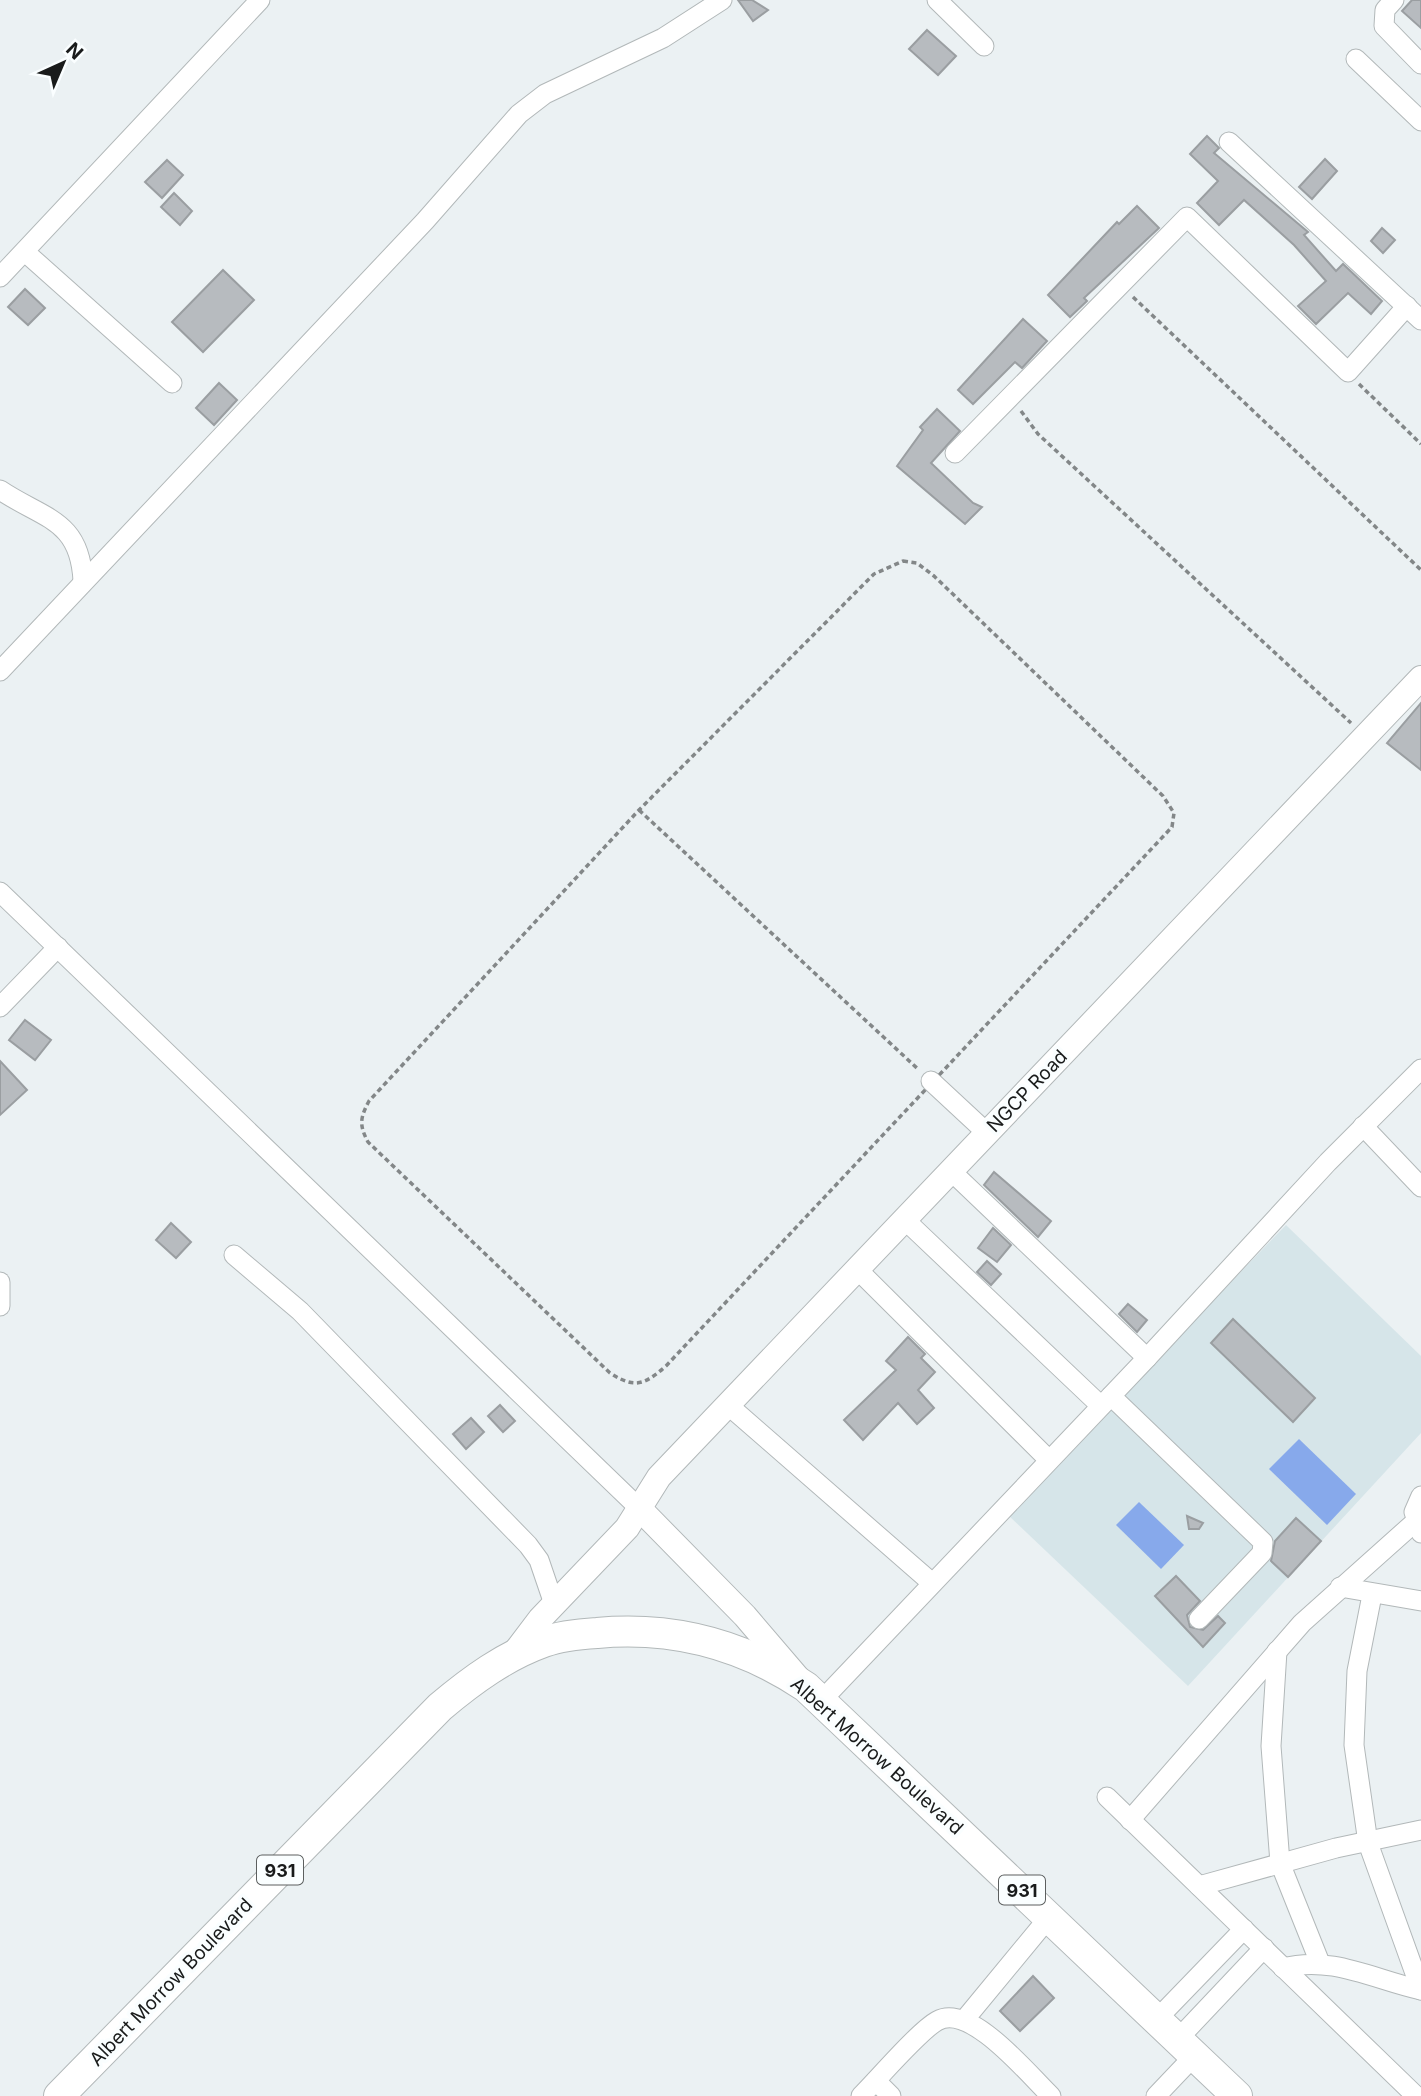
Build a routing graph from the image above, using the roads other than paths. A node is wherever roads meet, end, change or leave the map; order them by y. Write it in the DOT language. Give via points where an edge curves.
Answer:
graph roads {
  1 [pos="260,0"];
  2 [pos="722,0"];
  3 [pos="937,0"];
  4 [pos="1394,0"];
  5 [pos="984,46"];
  6 [pos="1356,59"];
  7 [pos="1421,64"];
  8 [pos="1421,121"];
  9 [pos="1229,142"];
  10 [pos="26,251"];
  11 [pos="0,277"];
  12 [pos="1406,306"];
  13 [pos="1421,320"];
  14 [pos="172,383"];
  15 [pos="956,453"];
  16 [pos="0,490"];
  17 [pos="83,582"];
  18 [pos="0,671"];
  19 [pos="1421,678"];
  20 [pos="0,892"];
  21 [pos="58,947"];
  22 [pos="0,1007"];
  23 [pos="1421,1069"];
  24 [pos="931,1081"];
  25 [pos="1363,1126"];
  26 [pos="987,1133"];
  27 [pos="951,1171"];
  28 [pos="1421,1186"];
  29 [pos="904,1219"];
  30 [pos="234,1255"];
  31 [pos="857,1269"];
  32 [pos="0,1282"];
  33 [pos="0,1306"];
  34 [pos="1147,1358"];
  35 [pos="1106,1401"];
  36 [pos="728,1405"];
  37 [pos="1049,1460"];
  38 [pos="1421,1496"];
  39 [pos="638,1507"];
  40 [pos="1418,1527"];
  41 [pos="932,1583"];
  42 [pos="1340,1587"];
  43 [pos="1372,1595"];
  44 [pos="1421,1601"];
  45 [pos="554,1604"];
  46 [pos="1199,1619"];
  47 [pos="1277,1651"];
  48 [pos="512,1656"];
  49 [pos="814,1693"];
  50 [pos="1107,1797"];
  51 [pos="1130,1820"];
  52 [pos="1421,1830"];
  53 [pos="1368,1843"];
  54 [pos="1280,1863"];
  55 [pos="1199,1886"];
  56 [pos="1049,1916"];
  57 [pos="1244,1929"];
  58 [pos="1264,1948"];
  59 [pos="1320,1964"];
  60 [pos="1283,1968"];
  61 [pos="1202,1973"];
  62 [pos="1421,1990"];
  63 [pos="1222,1992"];
  64 [pos="965,2019"];
  65 [pos="1176,2038"];
  66 [pos="876,2081"];
  67 [pos="59,2096"];
  68 [pos="861,2096"];
  69 [pos="891,2096"];
  70 [pos="1051,2096"];
  71 [pos="1156,2096"];
  72 [pos="1237,2096"];
  73 [pos="1416,2096"];
  1 -- 10 [label="street"];
  2 -- 17 [label="street" via="663,38 545,94 519,114 425,221"];
  3 -- 5 [label="street"];
  4 -- 7 [label="street" via="1385,10 1384,26"];
  6 -- 8 [label="street"];
  9 -- 12 [label="street"];
  10 -- 11 [label="street"];
  10 -- 14 [label="street"];
  12 -- 13 [label="street"];
  12 -- 15 [label="street" via="1348,372 1187,217"];
  16 -- 17 [label="street" via="57,522 77,547"];
  17 -- 18 [label="street"];
  19 -- 26 [label="main road, NGCP Road"];
  20 -- 21 [label="street"];
  21 -- 22 [label="street"];
  21 -- 39 [label="street"];
  23 -- 25 [label="street"];
  24 -- 26 [label="street"];
  25 -- 28 [label="street"];
  25 -- 34 [label="street"];
  26 -- 27 [label="main road, NGCP Road"];
  27 -- 29 [label="main road, NGCP Road"];
  27 -- 34 [label="street"];
  29 -- 31 [label="main road, NGCP Road"];
  29 -- 35 [label="street"];
  30 -- 45 [label="street" via="300,1311 528,1545 539,1560"];
  31 -- 36 [label="main road, NGCP Road"];
  31 -- 37 [label="street"];
  32 -- 33 [label="street"];
  34 -- 35 [label="street"];
  35 -- 37 [label="street"];
  35 -- 46 [label="street" via="1263,1542 1262,1553"];
  36 -- 39 [label="main road, NGCP Road" via="659,1477"];
  36 -- 41 [label="street"];
  37 -- 41 [label="street"];
  38 -- 40 [label="street" via="1414,1512"];
  39 -- 45 [label="main road, NGCP Road" via="618,1539"];
  39 -- 49 [label="main road"];
  40 -- 42 [label="street"];
  41 -- 49 [label="street"];
  42 -- 43 [label="street"];
  42 -- 47 [label="street"];
  43 -- 44 [label="street"];
  43 -- 53 [label="street" via="1357,1671 1354,1745"];
  45 -- 48 [label="main road, NGCP Road"];
  47 -- 51 [label="street"];
  47 -- 54 [label="street" via="1271,1746"];
  48 -- 49 [label="highway, Albert Morrow Boulevard / 931" via="547,1641 584,1634 631,1629 670,1632 760,1659"];
  48 -- 67 [label="highway, Albert Morrow Boulevard / 931" via="473,1679 440,1707"];
  49 -- 56 [label="highway, Albert Morrow Boulevard / 931"];
  50 -- 51 [label="street"];
  51 -- 55 [label="street"];
  52 -- 53 [label="street"];
  53 -- 54 [label="street"];
  53 -- 62 [label="street"];
  54 -- 55 [label="street"];
  54 -- 59 [label="street"];
  55 -- 57 [label="street"];
  56 -- 64 [label="street"];
  56 -- 65 [label="highway, Albert Morrow Boulevard / 931"];
  57 -- 58 [label="street"];
  57 -- 61 [label="street"];
  58 -- 60 [label="street"];
  58 -- 63 [label="street"];
  59 -- 60 [label="street"];
  59 -- 62 [label="street" via="1359,1970"];
  60 -- 73 [label="street"];
  61 -- 63 [label="street"];
  61 -- 65 [label="street"];
  63 -- 65 [label="street"];
  64 -- 66 [label="street" via="936,2021"];
  64 -- 70 [label="street"];
  65 -- 71 [label="street"];
  65 -- 72 [label="highway, Albert Morrow Boulevard / 931"];
  66 -- 68 [label="street"];
  66 -- 69 [label="street"];
}
